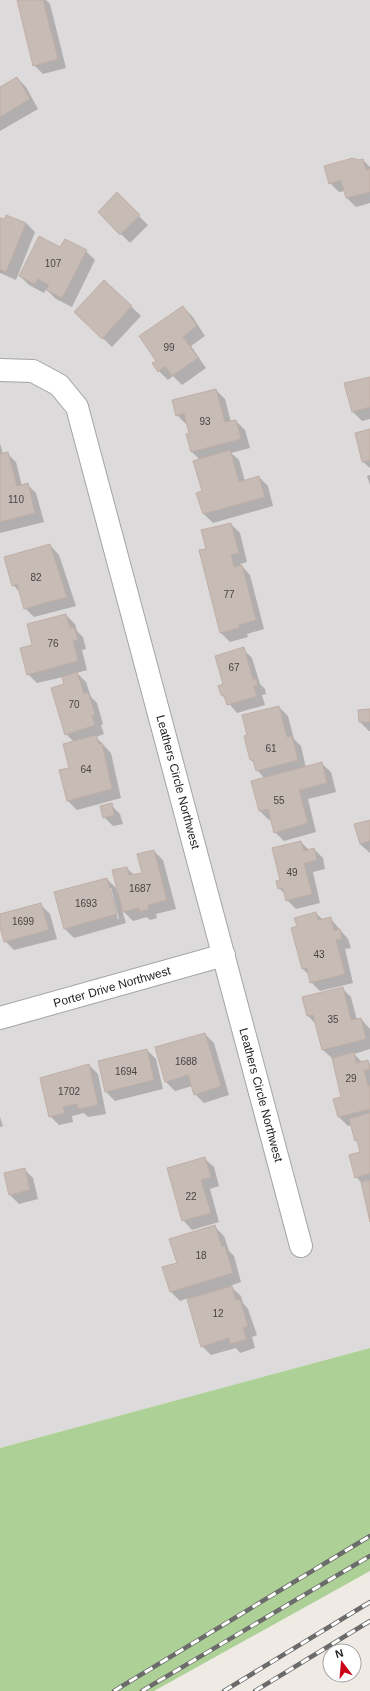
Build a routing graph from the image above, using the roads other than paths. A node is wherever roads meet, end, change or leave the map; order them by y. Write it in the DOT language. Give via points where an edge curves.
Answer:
graph roads {
  1 [pos="0,370"];
  2 [pos="224,956"];
  3 [pos="0,1018"];
  4 [pos="301,1246"];
  1 -- 2 [label="street, Leathers Circle Northwest" via="33,371 59,385 77,407"];
  2 -- 3 [label="street, Porter Drive Northwest"];
  2 -- 4 [label="street, Leathers Circle Northwest"];
}
